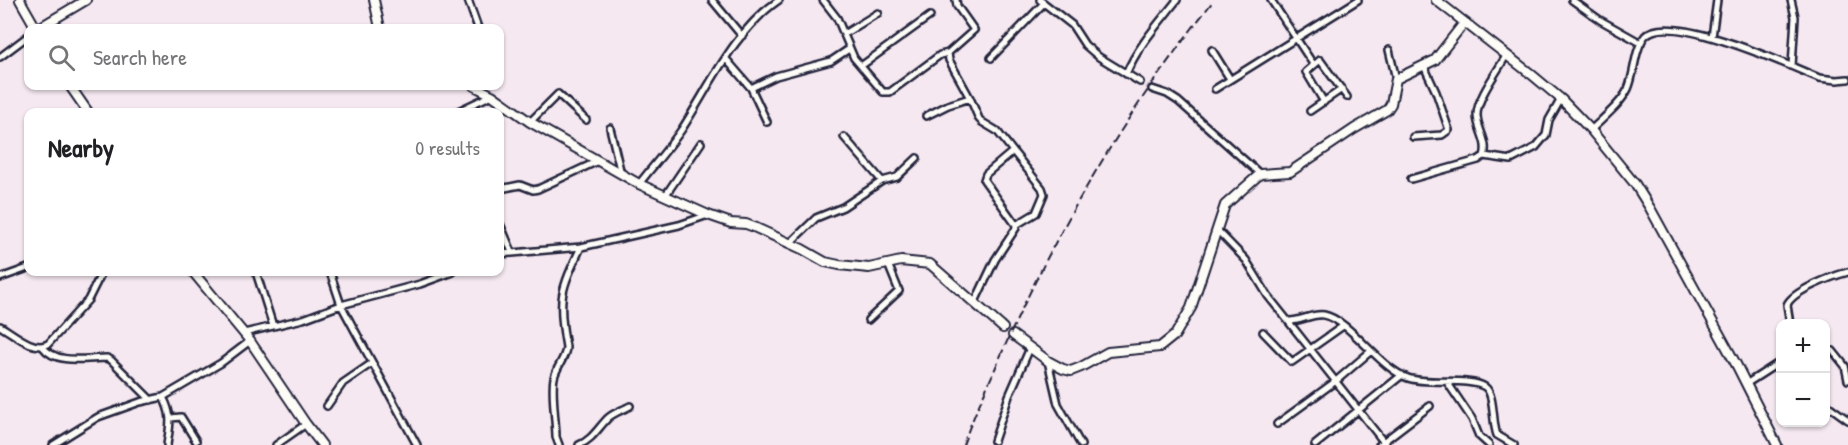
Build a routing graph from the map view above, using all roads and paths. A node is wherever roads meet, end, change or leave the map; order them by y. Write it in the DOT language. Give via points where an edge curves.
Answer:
graph roads {
  1 [pos="20,0"];
  2 [pos="86,0"];
  3 [pos="374,0"];
  4 [pos="468,0"];
  5 [pos="712,0"];
  6 [pos="779,0"];
  7 [pos="823,0"];
  8 [pos="956,0"];
  9 [pos="1177,0"];
  10 [pos="1271,0"];
  11 [pos="1358,0"];
  12 [pos="1436,0"];
  13 [pos="1572,0"];
  14 [pos="1717,0"];
  15 [pos="1791,0"];
  16 [pos="770,2"];
  17 [pos="1042,2"];
  18 [pos="878,13"];
  19 [pos="930,16"];
  20 [pos="1464,22"];
  21 [pos="35,24"];
  22 [pos="44,24"];
  23 [pos="379,24"];
  24 [pos="477,24"];
  25 [pos="844,34"];
  26 [pos="742,36"];
  27 [pos="1712,37"];
  28 [pos="1296,38"];
  29 [pos="24,39"];
  30 [pos="1641,43"];
  31 [pos="849,49"];
  32 [pos="1212,50"];
  33 [pos="1389,50"];
  34 [pos="948,53"];
  35 [pos="1506,56"];
  36 [pos="0,57"];
  37 [pos="991,58"];
  38 [pos="726,59"];
  39 [pos="1313,64"];
  40 [pos="861,66"];
  41 [pos="1424,66"];
  42 [pos="1792,66"];
  43 [pos="1126,74"];
  44 [pos="1396,79"];
  45 [pos="1848,79"];
  46 [pos="1230,80"];
  47 [pos="1140,82"];
  48 [pos="752,88"];
  49 [pos="1152,89"];
  50 [pos="1215,89"];
  51 [pos="1342,89"];
  52 [pos="73,90"];
  53 [pos="483,90"];
  54 [pos="492,95"];
  55 [pos="1347,97"];
  56 [pos="970,98"];
  57 [pos="1561,99"];
  58 [pos="1324,102"];
  59 [pos="85,108"];
  60 [pos="464,108"];
  61 [pos="1310,111"];
  62 [pos="926,116"];
  63 [pos="586,120"];
  64 [pos="530,122"];
  65 [pos="767,122"];
  66 [pos="610,128"];
  67 [pos="1591,130"];
  68 [pos="844,137"];
  69 [pos="1413,138"];
  70 [pos="701,143"];
  71 [pos="1012,152"];
  72 [pos="1484,156"];
  73 [pos="917,158"];
  74 [pos="598,160"];
  75 [pos="621,174"];
  76 [pos="1260,174"];
  77 [pos="1411,179"];
  78 [pos="882,181"];
  79 [pos="639,184"];
  80 [pos="504,188"];
  81 [pos="665,195"];
  82 [pos="708,215"];
  83 [pos="1016,225"];
  84 [pos="1217,230"];
  85 [pos="504,233"];
  86 [pos="789,244"];
  87 [pos="580,247"];
  88 [pos="512,252"];
  89 [pos="504,253"];
  90 [pos="888,264"];
  91 [pos="24,269"];
  92 [pos="1848,272"];
  93 [pos="100,276"];
  94 [pos="197,276"];
  95 [pos="257,276"];
  96 [pos="331,276"];
  97 [pos="442,276"];
  98 [pos="0,278"];
  99 [pos="974,304"];
  100 [pos="341,305"];
  101 [pos="1789,319"];
  102 [pos="868,320"];
  103 [pos="1288,321"];
  104 [pos="0,326"];
  105 [pos="273,326"];
  106 [pos="1343,326"];
  107 [pos="1003,328"];
  108 [pos="1263,332"];
  109 [pos="244,333"];
  110 [pos="1013,335"];
  111 [pos="250,341"];
  112 [pos="43,347"];
  113 [pos="1030,348"];
  114 [pos="1311,350"];
  115 [pos="1371,351"];
  116 [pos="1833,351"];
  117 [pos="1048,361"];
  118 [pos="372,363"];
  119 [pos="1776,364"];
  120 [pos="1402,375"];
  121 [pos="1848,380"];
  122 [pos="1336,381"];
  123 [pos="1744,381"];
  124 [pos="1447,382"];
  125 [pos="163,397"];
  126 [pos="151,400"];
  127 [pos="327,406"];
  128 [pos="630,406"];
  129 [pos="1430,406"];
  130 [pos="1830,407"];
  131 [pos="1359,411"];
  132 [pos="171,418"];
  133 [pos="1848,420"];
  134 [pos="306,424"];
  135 [pos="1277,424"];
  136 [pos="1501,439"];
  137 [pos="196,441"];
  138 [pos="993,441"];
  139 [pos="1487,443"];
  140 [pos="1382,444"];
  141 [pos="53,445"];
  142 [pos="167,445"];
  143 [pos="276,445"];
  144 [pos="322,445"];
  145 [pos="417,445"];
  146 [pos="559,445"];
  147 [pos="579,445"];
  148 [pos="1081,445"];
  149 [pos="1315,445"];
  150 [pos="1514,445"];
  151 [pos="1777,445"];
  1 -- 21 [label="street"];
  2 -- 22 [label="street"];
  3 -- 23 [label="street"];
  4 -- 24 [label="street"];
  5 -- 26 [label="street"];
  6 -- 16 [label="street"];
  7 -- 25 [label="street"];
  8 -- 34 [label="street" via="974,30"];
  9 -- 43 [label="street" via="1144,41"];
  10 -- 28 [label="street"];
  11 -- 28 [label="street"];
  12 -- 20 [label="street"];
  13 -- 30 [label="street"];
  14 -- 27 [label="street"];
  15 -- 42 [label="street" via="1795,17"];
  16 -- 26 [label="street"];
  17 -- 37 [label="street"];
  17 -- 43 [label="street" via="1072,25 1085,45"];
  18 -- 25 [label="street"];
  19 -- 40 [label="street"];
  20 -- 35 [label="street"];
  20 -- 41 [label="street" via="1435,60"];
  25 -- 31 [label="street"];
  26 -- 38 [label="street"];
  27 -- 30 [label="street" via="1662,28 1649,33"];
  27 -- 42 [label="street"];
  28 -- 39 [label="street"];
  28 -- 46 [label="street"];
  29 -- 36 [label="street"];
  30 -- 67 [label="street" via="1628,89"];
  31 -- 40 [label="street"];
  31 -- 48 [label="street" via="831,61 776,76"];
  32 -- 46 [label="street"];
  33 -- 44 [label="street"];
  34 -- 40 [label="street" via="887,93"];
  34 -- 56 [label="street"];
  35 -- 57 [label="street"];
  35 -- 72 [label="street" via="1478,106"];
  38 -- 48 [label="street"];
  38 -- 79 [label="street" via="680,131"];
  39 -- 51 [label="street" via="1322,62"];
  39 -- 58 [label="street" via="1306,73"];
  41 -- 44 [label="street"];
  41 -- 69 [label="street" via="1449,130 1442,135"];
  42 -- 45 [label="street" via="1819,78"];
  43 -- 47 [label="street"];
  44 -- 76 [label="street" via="1387,110 1290,172"];
  46 -- 50 [label="street"];
  48 -- 65 [label="street"];
  49 -- 76 [label="street" via="1178,101"];
  51 -- 55 [label="street"];
  51 -- 58 [label="street"];
  52 -- 59 [label="street"];
  53 -- 54 [label="street"];
  54 -- 60 [label="street"];
  54 -- 64 [label="street"];
  56 -- 62 [label="street"];
  56 -- 71 [label="street" via="982,122 997,131"];
  57 -- 67 [label="street"];
  57 -- 72 [label="street" via="1546,135 1536,147 1511,160"];
  58 -- 61 [label="street"];
  63 -- 64 [label="street" via="558,94"];
  64 -- 74 [label="street"];
  66 -- 75 [label="street"];
  67 -- 123 [label="street" via="1650,208"];
  68 -- 78 [label="street"];
  70 -- 81 [label="street"];
  71 -- 83 [label="street" via="984,180"];
  71 -- 83 [label="street" via="1044,194 1036,213"];
  72 -- 77 [label="street"];
  73 -- 78 [label="street" via="897,177"];
  74 -- 75 [label="street"];
  74 -- 80 [label="street" via="538,189 520,185"];
  75 -- 79 [label="street"];
  76 -- 84 [label="street" via="1225,205"];
  78 -- 86 [label="street" via="843,207 816,218"];
  79 -- 81 [label="street"];
  81 -- 82 [label="street"];
  82 -- 86 [label="street" via="754,227"];
  82 -- 87 [label="street"];
  83 -- 99 [label="street"];
  84 -- 103 [label="street" via="1246,260"];
  84 -- 117 [label="street" via="1191,308 1170,339 1154,348 1108,352 1071,371"];
  85 -- 88 [label="street"];
  86 -- 90 [label="street" via="838,265 869,268"];
  87 -- 88 [label="street"];
  87 -- 146 [label="street" via="560,301 566,352 553,382"];
  88 -- 89 [label="street"];
  90 -- 99 [label="street" via="930,264"];
  90 -- 102 [label="street" via="899,291"];
  91 -- 98 [label="street"];
  92 -- 101 [label="street" via="1789,299"];
  93 -- 112 [label="street" via="88,300"];
  94 -- 109 [label="street"];
  95 -- 105 [label="street"];
  96 -- 100 [label="street"];
  97 -- 100 [label="street"];
  99 -- 107 [label="street"];
  100 -- 105 [label="street"];
  100 -- 118 [label="street"];
  103 -- 106 [label="street" via="1323,315"];
  103 -- 114 [label="street"];
  104 -- 112 [label="street" via="32,345"];
  105 -- 109 [label="street"];
  106 -- 114 [label="street"];
  106 -- 115 [label="street"];
  108 -- 114 [label="street" via="1292,362"];
  109 -- 111 [label="street"];
  110 -- 113 [label="street"];
  111 -- 125 [label="street"];
  111 -- 134 [label="street"];
  112 -- 126 [label="street" via="58,358 107,358"];
  113 -- 117 [label="street"];
  113 -- 138 [label="street"];
  114 -- 122 [label="street"];
  115 -- 120 [label="street"];
  115 -- 122 [label="street"];
  116 -- 121 [label="street" via="1846,368"];
  117 -- 148 [label="street" via="1058,404"];
  118 -- 127 [label="street" via="343,383"];
  118 -- 145 [label="street"];
  119 -- 123 [label="street"];
  120 -- 124 [label="street" via="1421,381"];
  120 -- 131 [label="street"];
  122 -- 131 [label="street"];
  122 -- 135 [label="street"];
  123 -- 151 [label="street"];
  124 -- 136 [label="street" via="1474,383 1487,390"];
  124 -- 139 [label="street"];
  125 -- 126 [label="street"];
  125 -- 132 [label="street"];
  126 -- 141 [label="street" via="98,417"];
  128 -- 147 [label="street" via="609,417"];
  129 -- 140 [label="street"];
  130 -- 133 [label="street"];
  131 -- 140 [label="street"];
  131 -- 149 [label="street"];
  132 -- 137 [label="street" via="181,417"];
  132 -- 142 [label="street"];
  134 -- 143 [label="street"];
  134 -- 144 [label="street"];
  136 -- 139 [label="street"];
  136 -- 150 [label="street"];
}
